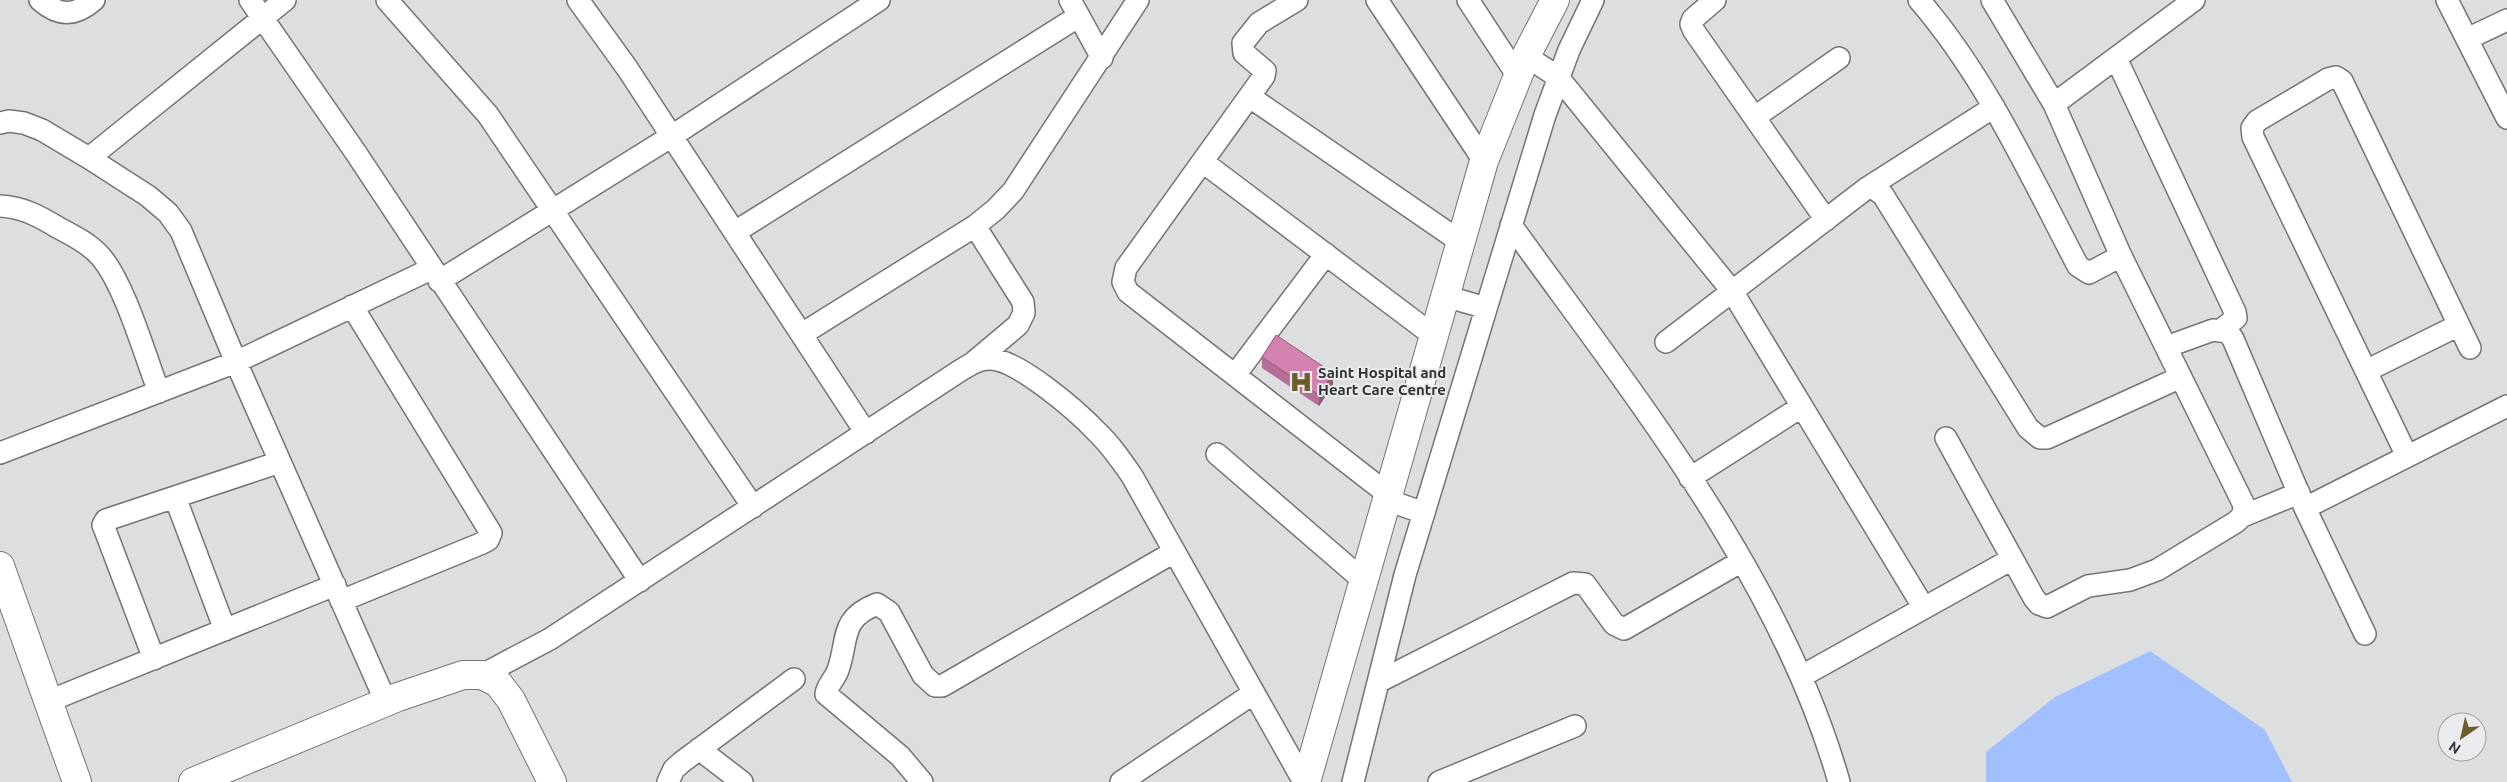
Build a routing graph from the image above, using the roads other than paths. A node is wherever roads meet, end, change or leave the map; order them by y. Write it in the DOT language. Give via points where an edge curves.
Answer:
graph roads {
  1 [pos="40,0"];
  2 [pos="94,0"];
  3 [pos="250,0"];
  4 [pos="285,0"];
  5 [pos="387,0"];
  6 [pos="578,0"];
  7 [pos="879,0"];
  8 [pos="1138,0"];
  9 [pos="1297,0"];
  10 [pos="1377,0"];
  11 [pos="1468,0"];
  12 [pos="1593,0"];
  13 [pos="1715,0"];
  14 [pos="1919,0"];
  15 [pos="2194,0"];
  16 [pos="2447,0"];
  17 [pos="1993,1"];
  18 [pos="1548,5"];
  19 [pos="853,7"];
  20 [pos="1074,8"];
  21 [pos="263,18"];
  22 [pos="2507,20"];
  23 [pos="2467,39"];
  24 [pos="1102,58"];
  25 [pos="1839,58"];
  26 [pos="2116,58"];
  27 [pos="1537,68"];
  28 [pos="1250,97"];
  29 [pos="2054,104"];
  30 [pos="1994,107"];
  31 [pos="1754,117"];
  32 [pos="2507,118"];
  33 [pos="0,122"];
  34 [pos="672,136"];
  35 [pos="88,158"];
  36 [pos="1484,161"];
  37 [pos="1203,162"];
  38 [pos="1867,188"];
  39 [pos="0,206"];
  40 [pos="553,208"];
  41 [pos="1826,220"];
  42 [pos="1511,225"];
  43 [pos="975,226"];
  44 [pos="735,232"];
  45 [pos="1461,242"];
  46 [pos="1326,254"];
  47 [pos="2121,256"];
  48 [pos="435,275"];
  49 [pos="1732,291"];
  50 [pos="1451,298"];
  51 [pos="352,306"];
  52 [pos="1482,307"];
  53 [pos="2459,325"];
  54 [pos="2221,330"];
  55 [pos="802,334"];
  56 [pos="1434,336"];
  57 [pos="1666,342"];
  58 [pos="2166,347"];
  59 [pos="2470,348"];
  60 [pos="236,362"];
  61 [pos="974,362"];
  62 [pos="2366,370"];
  63 [pos="1235,375"];
  64 [pos="2180,376"];
  65 [pos="158,392"];
  66 [pos="2507,406"];
  67 [pos="1801,407"];
  68 [pos="866,433"];
  69 [pos="1946,438"];
  70 [pos="0,453"];
  71 [pos="1216,454"];
  72 [pos="2407,456"];
  73 [pos="280,462"];
  74 [pos="1690,478"];
  75 [pos="175,497"];
  76 [pos="2302,500"];
  77 [pos="1403,504"];
  78 [pos="753,507"];
  79 [pos="2243,516"];
  80 [pos="1174,552"];
  81 [pos="2012,559"];
  82 [pos="1742,562"];
  83 [pos="640,581"];
  84 [pos="1364,581"];
  85 [pos="3,583"];
  86 [pos="338,593"];
  87 [pos="1924,608"];
  88 [pos="225,630"];
  89 [pos="2365,634"];
  90 [pos="154,658"];
  91 [pos="482,675"];
  92 [pos="1802,676"];
  93 [pos="794,679"];
  94 [pos="1380,681"];
  95 [pos="1254,693"];
  96 [pos="49,701"];
  97 [pos="386,702"];
  98 [pos="1575,726"];
  99 [pos="699,749"];
  100 [pos="546,780"];
  101 [pos="1129,780"];
  102 [pos="78,782"];
  103 [pos="192,782"];
  104 [pos="668,782"];
  105 [pos="742,782"];
  106 [pos="922,782"];
  107 [pos="1305,782"];
  108 [pos="1353,782"];
  109 [pos="1439,782"];
  110 [pos="1840,782"];
  1 -- 2 [label="street" via="56,12 71,14"];
  3 -- 21 [label="street"];
  4 -- 21 [label="street"];
  5 -- 40 [label="street" via="488,115"];
  6 -- 34 [label="street"];
  7 -- 19 [label="street"];
  8 -- 24 [label="street"];
  9 -- 28 [label="street" via="1259,24 1243,43 1244,53 1265,71"];
  10 -- 36 [label="street"];
  11 -- 27 [label="street"];
  12 -- 27 [label="street"];
  13 -- 31 [label="street" via="1691,24"];
  14 -- 30 [label="street" via="1962,56"];
  15 -- 26 [label="street"];
  16 -- 23 [label="street"];
  17 -- 29 [label="street"];
  18 -- 27 [label="street"];
  19 -- 34 [label="street"];
  20 -- 24 [label="street"];
  20 -- 44 [label="street"];
  21 -- 35 [label="street"];
  21 -- 48 [label="street"];
  22 -- 23 [label="street"];
  23 -- 32 [label="street"];
  24 -- 43 [label="street" via="1013,191"];
  25 -- 31 [label="street"];
  26 -- 29 [label="street"];
  26 -- 54 [label="street" via="2235,312 2236,318"];
  27 -- 36 [label="street"];
  27 -- 42 [label="street"];
  27 -- 49 [label="street"];
  28 -- 37 [label="street"];
  28 -- 45 [label="street"];
  29 -- 47 [label="street"];
  30 -- 38 [label="street"];
  30 -- 47 [label="street" via="2078,266 2089,273"];
  31 -- 41 [label="street"];
  33 -- 35 [label="street" via="9,120 42,130"];
  34 -- 40 [label="street"];
  34 -- 44 [label="street"];
  35 -- 60 [label="street" via="148,196 168,213 181,231"];
  36 -- 45 [label="street"];
  37 -- 46 [label="street"];
  37 -- 63 [label="street" via="1126,268 1123,282 1128,292"];
  38 -- 41 [label="street"];
  38 -- 64 [label="street" via="1872,186 1883,195 2028,428 2040,438 2047,438"];
  39 -- 65 [label="street" via="21,208 36,214 101,256 119,287"];
  40 -- 48 [label="street"];
  40 -- 78 [label="street"];
  41 -- 49 [label="street"];
  42 -- 52 [label="street"];
  42 -- 74 [label="street"];
  43 -- 55 [label="street"];
  43 -- 61 [label="street" via="1023,302 1024,313 1018,325"];
  44 -- 55 [label="street"];
  45 -- 50 [label="street"];
  46 -- 56 [label="street"];
  46 -- 63 [label="street"];
  47 -- 58 [label="street"];
  48 -- 51 [label="street"];
  48 -- 83 [label="street"];
  49 -- 57 [label="street"];
  49 -- 67 [label="street"];
  50 -- 52 [label="street"];
  50 -- 56 [label="street"];
  51 -- 60 [label="street"];
  51 -- 86 [label="street" via="491,533 488,540 480,544"];
  52 -- 77 [label="street"];
  53 -- 59 [label="street"];
  53 -- 62 [label="street"];
  53 -- 62 [label="street" via="2346,87 2336,77 2328,79 2257,121 2252,128 2253,137"];
  54 -- 58 [label="street"];
  54 -- 76 [label="street" via="2228,332 2233,339"];
  55 -- 68 [label="street"];
  56 -- 77 [label="street"];
  58 -- 64 [label="street"];
  60 -- 65 [label="street"];
  60 -- 73 [label="street"];
  61 -- 68 [label="street"];
  61 -- 80 [label="street" via="990,359 1022,370 1096,430 1132,476"];
  62 -- 72 [label="street"];
  63 -- 77 [label="street"];
  64 -- 79 [label="street" via="2243,503"];
  65 -- 70 [label="street"];
  66 -- 72 [label="street"];
  67 -- 74 [label="street"];
  67 -- 87 [label="street"];
  68 -- 78 [label="street"];
  69 -- 81 [label="street"];
  71 -- 84 [label="street"];
  72 -- 76 [label="street"];
  73 -- 75 [label="street"];
  73 -- 86 [label="street"];
  74 -- 82 [label="street"];
  75 -- 88 [label="street"];
  75 -- 90 [label="street" via="106,520 103,525"];
  76 -- 79 [label="street"];
  76 -- 89 [label="street"];
  77 -- 84 [label="street"];
  77 -- 94 [label="street" via="1394,617"];
  78 -- 83 [label="street"];
  79 -- 81 [label="street" via="2157,570 2130,580 2088,586 2047,607 2034,598"];
  80 -- 95 [label="street"];
  80 -- 106 [label="street" via="942,686 935,686 923,675 889,612 877,604 859,613 848,626 838,673 826,694 900,756"];
  81 -- 87 [label="street"];
  82 -- 92 [label="street"];
  82 -- 94 [label="street" via="1624,629 1614,624 1586,584 1573,583"];
  83 -- 91 [label="street" via="550,639"];
  84 -- 107 [label="street"];
  85 -- 96 [label="street"];
  86 -- 88 [label="street"];
  86 -- 97 [label="street"];
  87 -- 92 [label="street"];
  88 -- 90 [label="street"];
  90 -- 96 [label="street"];
  91 -- 97 [label="street" via="463,675"];
  91 -- 100 [label="street" via="498,683 511,700"];
  92 -- 110 [label="street"];
  93 -- 99 [label="street"];
  94 -- 108 [label="street"];
  95 -- 101 [label="street"];
  95 -- 107 [label="street"];
  96 -- 102 [label="street"];
  97 -- 103 [label="street"];
  98 -- 109 [label="street"];
  99 -- 104 [label="street" via="674,769"];
  99 -- 105 [label="street"];
}
